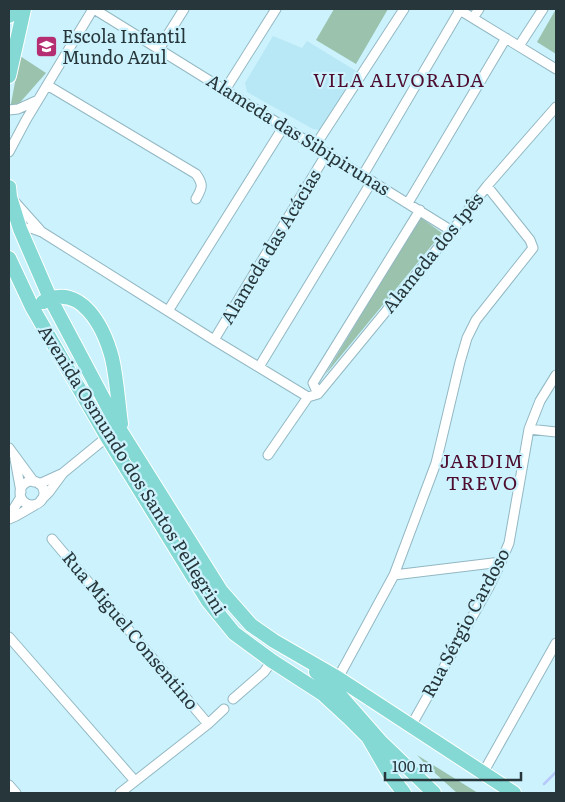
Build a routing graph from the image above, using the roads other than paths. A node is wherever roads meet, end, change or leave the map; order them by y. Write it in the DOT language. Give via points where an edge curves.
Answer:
graph roads {
  1 [pos="10,9"];
  2 [pos="24,9"];
  3 [pos="93,9"];
  4 [pos="184,9"];
  5 [pos="276,9"];
  6 [pos="404,9"];
  7 [pos="459,9"];
  8 [pos="479,9"];
  9 [pos="543,9"];
  10 [pos="9,16"];
  11 [pos="473,18"];
  12 [pos="506,38"];
  13 [pos="519,46"];
  14 [pos="159,49"];
  15 [pos="556,69"];
  16 [pos="9,76"];
  17 [pos="47,85"];
  18 [pos="225,90"];
  19 [pos="38,100"];
  20 [pos="556,107"];
  21 [pos="9,110"];
  22 [pos="284,126"];
  23 [pos="315,146"];
  24 [pos="9,152"];
  25 [pos="327,153"];
  26 [pos="363,175"];
  27 [pos="372,181"];
  28 [pos="486,186"];
  29 [pos="9,191"];
  30 [pos="196,199"];
  31 [pos="408,203"];
  32 [pos="420,210"];
  33 [pos="14,230"];
  34 [pos="452,231"];
  35 [pos="42,232"];
  36 [pos="9,258"];
  37 [pos="50,298"];
  38 [pos="32,307"];
  39 [pos="168,311"];
  40 [pos="214,340"];
  41 [pos="259,367"];
  42 [pos="556,375"];
  43 [pos="313,396"];
  44 [pos="529,429"];
  45 [pos="120,430"];
  46 [pos="556,432"];
  47 [pos="107,437"];
  48 [pos="9,448"];
  49 [pos="268,454"];
  50 [pos="15,456"];
  51 [pos="63,473"];
  52 [pos="36,483"];
  53 [pos="21,494"];
  54 [pos="38,502"];
  55 [pos="9,518"];
  56 [pos="52,539"];
  57 [pos="501,562"];
  58 [pos="394,575"];
  59 [pos="9,637"];
  60 [pos="556,642"];
  61 [pos="290,650"];
  62 [pos="272,662"];
  63 [pos="338,678"];
  64 [pos="233,699"];
  65 [pos="224,709"];
  66 [pos="349,718"];
  67 [pos="208,724"];
  68 [pos="411,726"];
  69 [pos="382,742"];
  70 [pos="483,773"];
  71 [pos="134,781"];
  72 [pos="9,785"];
  73 [pos="16,793"];
  74 [pos="120,793"];
  75 [pos="404,793"];
  76 [pos="434,793"];
  77 [pos="514,793"];
  1 -- 10 [label="main road"];
  2 -- 16 [label="main road"];
  3 -- 14 [label="street, Alameda das Sibipirunas"];
  3 -- 17 [label="street"];
  4 -- 14 [label="street"];
  5 -- 18 [label="street"];
  6 -- 23 [label="street"];
  7 -- 11 [label="street"];
  7 -- 26 [label="street"];
  8 -- 11 [label="street"];
  9 -- 13 [label="street"];
  11 -- 12 [label="street"];
  12 -- 13 [label="street"];
  12 -- 31 [label="street"];
  13 -- 15 [label="street"];
  14 -- 18 [label="street, Alameda das Sibipirunas"];
  17 -- 19 [label="street"];
  17 -- 30 [label="street" via="196,174 201,181 201,189"];
  18 -- 22 [label="street, Alameda das Sibipirunas"];
  19 -- 21 [label="street"];
  19 -- 24 [label="street"];
  20 -- 28 [label="street, Alameda dos Ipês"];
  22 -- 23 [label="street, Alameda das Sibipirunas"];
  22 -- 39 [label="street"];
  23 -- 25 [label="street, Alameda das Sibipirunas"];
  25 -- 26 [label="street, Alameda das Sibipirunas"];
  25 -- 40 [label="street, Alameda das Acácias"];
  26 -- 27 [label="street, Alameda das Sibipirunas"];
  27 -- 31 [label="street, Alameda das Sibipirunas"];
  27 -- 41 [label="street"];
  28 -- 34 [label="street, Alameda dos Ipês"];
  28 -- 58 [label="street" via="533,248 476,320 467,338 436,463"];
  29 -- 33 [label="main road, Avenida Osmundo dos Santos Pellegrini"];
  29 -- 35 [label="street"];
  31 -- 32 [label="street, Alameda das Sibipirunas"];
  32 -- 34 [label="street, Alameda das Sibipirunas"];
  32 -- 43 [label="street" via="313,383"];
  33 -- 35 [label="street" via="32,228"];
  33 -- 37 [label="main road, Avenida Osmundo dos Santos Pellegrini"];
  34 -- 43 [label="street, Alameda dos Ipês"];
  35 -- 39 [label="street"];
  36 -- 38 [label="main road, Avenida Osmundo dos Santos Pellegrini"];
  37 -- 38 [label="main road"];
  37 -- 45 [label="main road, Avenida Osmundo dos Santos Pellegrini"];
  37 -- 45 [label="main road" via="62,296 75,300 85,307 98,326 113,364"];
  38 -- 47 [label="main road, Avenida Osmundo dos Santos Pellegrini"];
  39 -- 40 [label="street"];
  40 -- 41 [label="street"];
  41 -- 43 [label="street"];
  42 -- 44 [label="street, Rua Sérgio Cardoso" via="540,401"];
  43 -- 49 [label="street, Alameda dos Ipês"];
  44 -- 46 [label="street"];
  44 -- 57 [label="street, Rua Sérgio Cardoso" via="509,543"];
  45 -- 47 [label="main road"];
  45 -- 61 [label="main road, Avenida Osmundo dos Santos Pellegrini" via="220,591 251,625"];
  47 -- 51 [label="street"];
  47 -- 62 [label="main road, Avenida Osmundo dos Santos Pellegrini" via="208,601 234,633"];
  48 -- 50 [label="street"];
  50 -- 52 [label="street"];
  50 -- 53 [label="street"];
  51 -- 52 [label="street"];
  51 -- 54 [label="street"];
  52 -- 53 [label="street" via="24,485"];
  52 -- 54 [label="street" via="44,493"];
  53 -- 54 [label="street" via="28,504"];
  53 -- 55 [label="street"];
  54 -- 55 [label="street"];
  56 -- 67 [label="street, Rua Miguel Consentino"];
  57 -- 58 [label="street"];
  57 -- 68 [label="street, Rua Sérgio Cardoso"];
  58 -- 63 [label="street"];
  59 -- 71 [label="street"];
  60 -- 70 [label="street"];
  61 -- 63 [label="main road, Avenida Osmundo dos Santos Pellegrini"];
  61 -- 69 [label="main road, Avenida Osmundo dos Santos Pellegrini" via="331,685"];
  62 -- 64 [label="street"];
  62 -- 66 [label="main road, Avenida Osmundo dos Santos Pellegrini" via="322,694"];
  63 -- 68 [label="main road, Avenida Osmundo dos Santos Pellegrini"];
  65 -- 67 [label="street"];
  66 -- 69 [label="main road, Avenida Osmundo dos Santos Pellegrini"];
  66 -- 75 [label="main road, Avenida Osmundo dos Santos Pellegrini" via="368,737"];
  67 -- 71 [label="street"];
  68 -- 70 [label="main road, Avenida Osmundo dos Santos Pellegrini"];
  69 -- 76 [label="main road"];
  70 -- 77 [label="main road, Avenida Osmundo dos Santos Pellegrini"];
  71 -- 74 [label="street"];
  72 -- 73 [label="street"];
}
